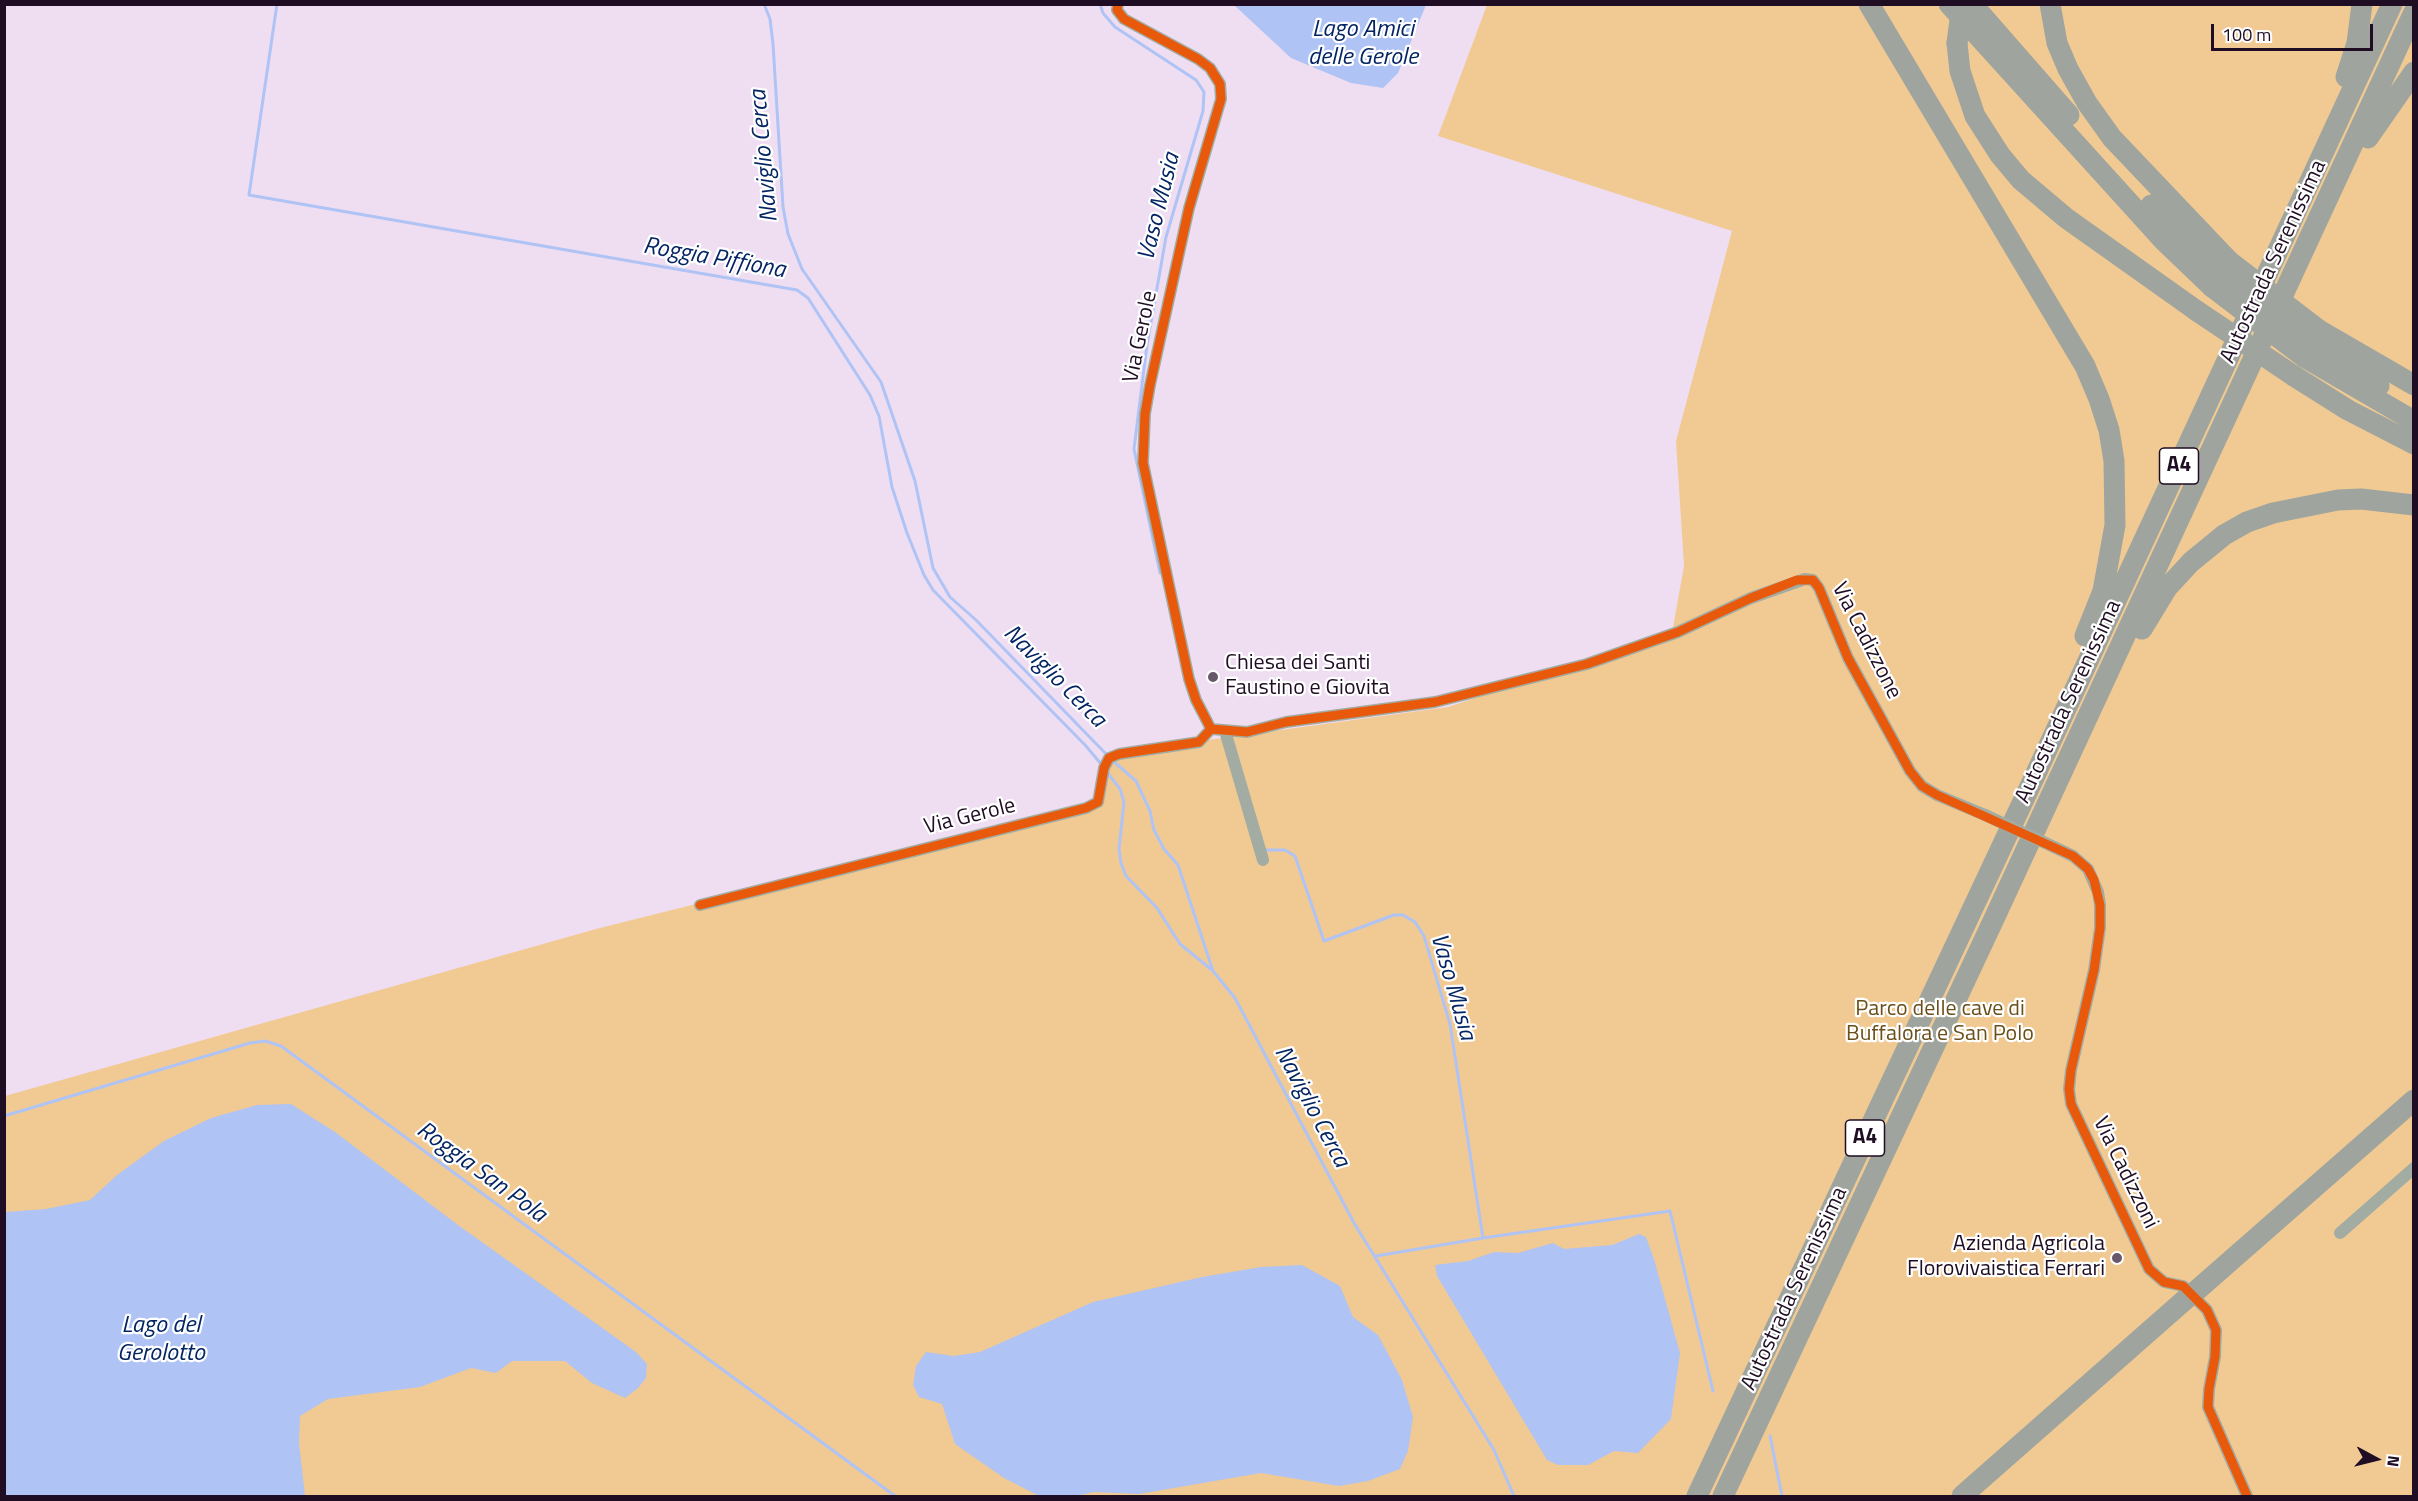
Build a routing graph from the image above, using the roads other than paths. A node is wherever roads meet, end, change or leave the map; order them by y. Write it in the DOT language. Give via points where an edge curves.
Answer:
graph roads {
  1 [pos="1118,4"];
  2 [pos="1869,4"];
  3 [pos="1949,4"];
  4 [pos="1962,4"];
  5 [pos="1972,4"];
  6 [pos="2050,4"];
  7 [pos="2362,4"];
  8 [pos="2392,4"];
  9 [pos="2414,12"];
  10 [pos="2414,72"];
  11 [pos="2325,152"];
  12 [pos="2335,184"];
  13 [pos="2221,274"];
  14 [pos="2311,343"];
  15 [pos="2414,385"];
  16 [pos="2414,405"];
  17 [pos="2414,422"];
  18 [pos="2414,444"];
  19 [pos="2414,505"];
  20 [pos="1211,729"];
  21 [pos="1225,731"];
  22 [pos="2033,780"];
  23 [pos="2054,789"];
  24 [pos="1985,815"];
  25 [pos="1263,860"];
  26 [pos="700,905"];
  27 [pos="2414,1100"];
  28 [pos="2414,1116"];
  29 [pos="2414,1168"];
  30 [pos="2340,1233"];
  31 [pos="2195,1299"];
  32 [pos="1697,1497"];
  33 [pos="1723,1497"];
  34 [pos="1962,1497"];
  35 [pos="1981,1497"];
  36 [pos="2247,1497"];
  1 -- 20 [label="street, Via Gerole" via="1117,10 1124,19 1198,59 1210,68 1220,84 1221,99 1189,208 1150,385 1143,463 1189,679"];
  2 -- 22 [label="highway" via="2085,366 2109,430 2116,492 2109,564 2095,612 2056,698"];
  3 -- 13 [label="highway" via="2164,241"];
  4 -- 18 [label="highway, bridge" via="1957,43 1960,72 1975,116 2021,180 2066,218 2197,311 2348,410"];
  5 -- 13 [label="highway" via="2174,231"];
  6 -- 13 [label="highway" via="2057,43 2086,103"];
  7 -- 11 [label="highway" via="2357,43"];
  8 -- 11 [label="highway, Autostrada Serenissima / A4"];
  9 -- 12 [label="highway, Autostrada Serenissima / A4"];
  10 -- 12 [label="highway"];
  11 -- 22 [label="highway, Autostrada Serenissima / A4"];
  12 -- 23 [label="highway, Autostrada Serenissima / A4"];
  13 -- 14 [label="highway, bridge"];
  13 -- 14 [label="highway, bridge"];
  14 -- 15 [label="highway"];
  14 -- 16 [label="highway"];
  14 -- 17 [label="highway"];
  19 -- 23 [label="highway" via="2361,499 2312,503 2247,522 2224,535 2167,588"];
  20 -- 21 [label="street"];
  20 -- 26 [label="street, Via Gerole" via="1199,742 1109,758 1098,802 1086,808"];
  21 -- 24 [label="street, Via Cadizzone" via="1247,732 1286,722 1435,702 1587,664 1678,632 1797,580 1813,580 1848,658 1910,771 1922,786 1937,795"];
  21 -- 25 [label="street"];
  22 -- 32 [label="highway, Autostrada Serenissima / A4"];
  23 -- 33 [label="highway, Autostrada Serenissima / A4"];
  24 -- 36 [label="street, Via Cadizzoni, bridge" via="2073,856 2088,869 2098,892 2100,928 2071,1070 2071,1104 2149,1269 2164,1282 2183,1286 2207,1310 2216,1330 2208,1407"];
  27 -- 31 [label="highway"];
  28 -- 31 [label="highway"];
  29 -- 30 [label="street"];
  31 -- 34 [label="highway"];
  31 -- 35 [label="highway"];
}
